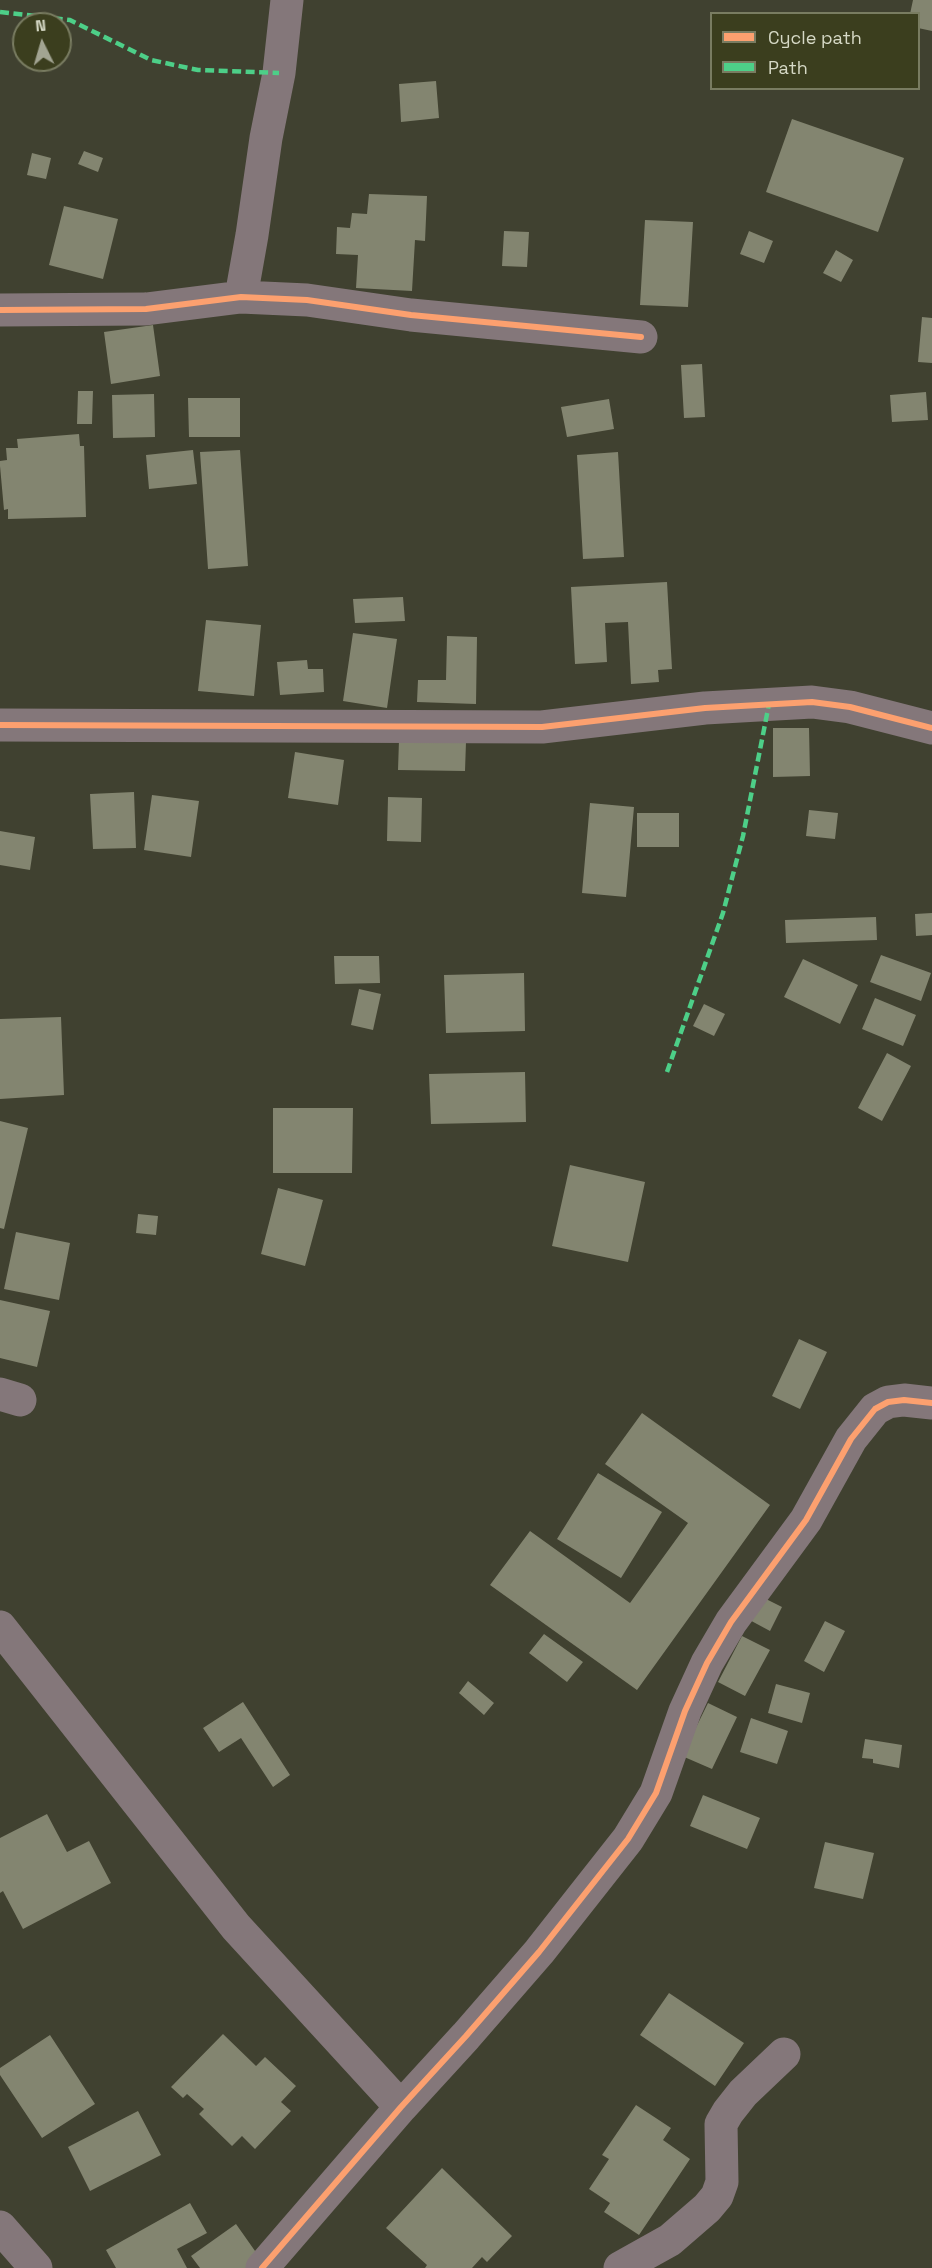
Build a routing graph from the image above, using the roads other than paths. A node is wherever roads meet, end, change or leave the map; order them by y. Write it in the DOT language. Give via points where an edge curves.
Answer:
graph roads {
  1 [pos="288,0"];
  2 [pos="241,297"];
  3 [pos="0,310"];
  4 [pos="642,337"];
  5 [pos="0,724"];
  6 [pos="932,728"];
  7 [pos="932,1403"];
  8 [pos="0,1627"];
  9 [pos="784,2054"];
  10 [pos="401,2107"];
  11 [pos="0,2227"];
  12 [pos="36,2268"];
  13 [pos="262,2268"];
  14 [pos="620,2268"];
  1 -- 2 [label="street"];
  2 -- 3 [label="street" via="146,309"];
  2 -- 4 [label="street" via="307,300 411,315"];
  5 -- 6 [label="street" via="542,727 705,708 812,702 850,707"];
  7 -- 10 [label="street" via="888,1402 875,1408 851,1439 806,1520 731,1622 707,1663 656,1793 628,1839 539,1952"];
  8 -- 10 [label="street" via="236,1927"];
  9 -- 14 [label="street" via="743,2092 721,2124 722,2182 717,2196 670,2240"];
  10 -- 13 [label="street"];
  11 -- 12 [label="street"];
}
